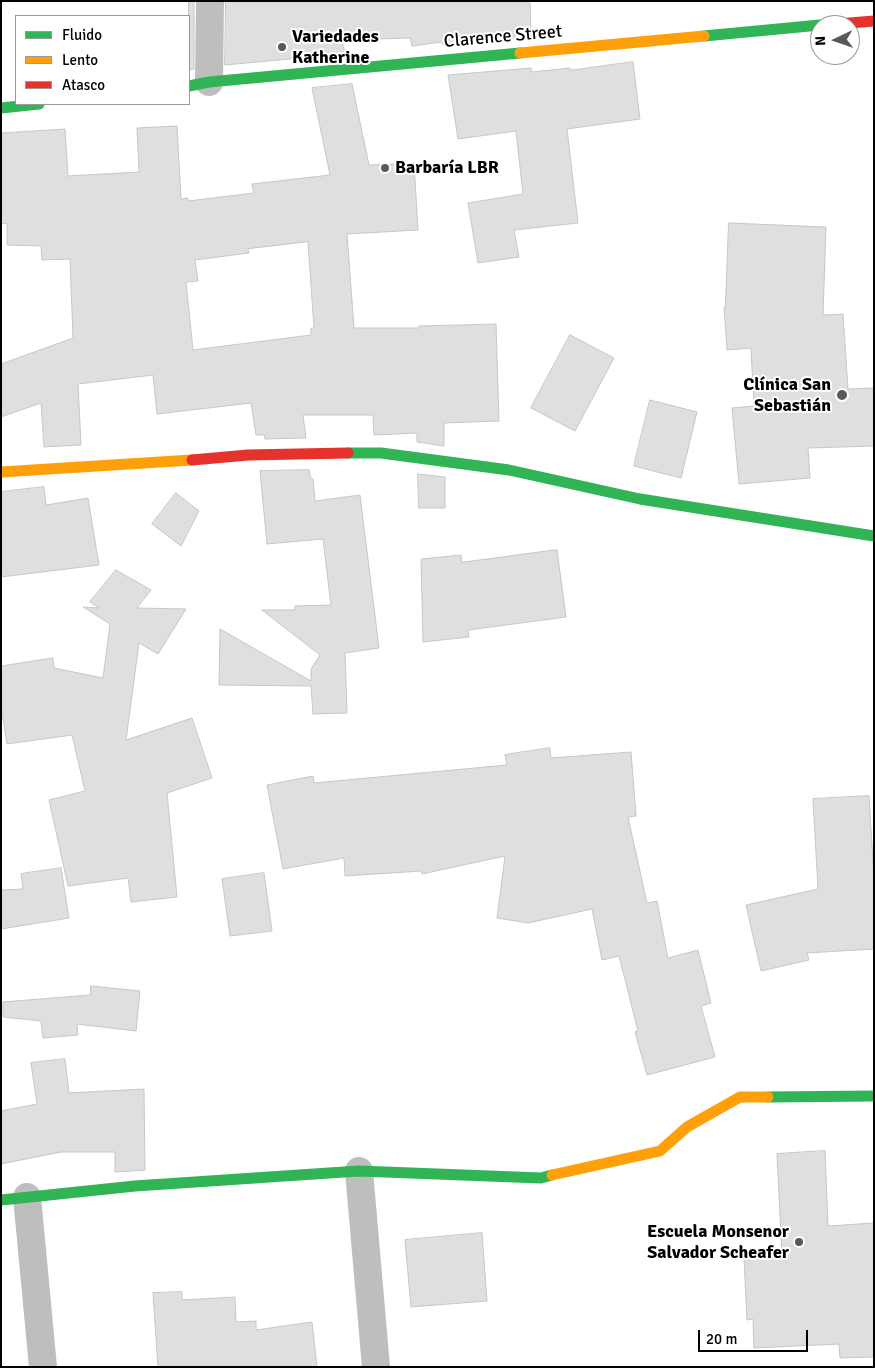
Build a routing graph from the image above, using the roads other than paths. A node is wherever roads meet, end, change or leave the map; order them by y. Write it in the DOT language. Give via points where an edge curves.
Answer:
graph roads {
  1 [pos="210,1"];
  2 [pos="874,20"];
  3 [pos="860,21"];
  4 [pos="810,27"];
  5 [pos="199,84"];
  6 [pos="30,105"];
  7 [pos="1,108"];
  8 [pos="1,472"];
  9 [pos="874,536"];
  10 [pos="874,1096"];
  11 [pos="359,1171"];
  12 [pos="14,1199"];
  13 [pos="43,1367"];
  14 [pos="376,1367"];
  1 -- 5 [label="street"];
  2 -- 3 [label="street"];
  4 -- 5 [label="street, Clarence Street"];
  6 -- 7 [label="street"];
  8 -- 9 [label="street" via="248,455 381,453 509,470 640,498"];
  10 -- 11 [label="street" via="740,1096 687,1128 660,1151 541,1178"];
  11 -- 12 [label="street" via="135,1186"];
  11 -- 14 [label="street"];
  12 -- 13 [label="street"];
}
